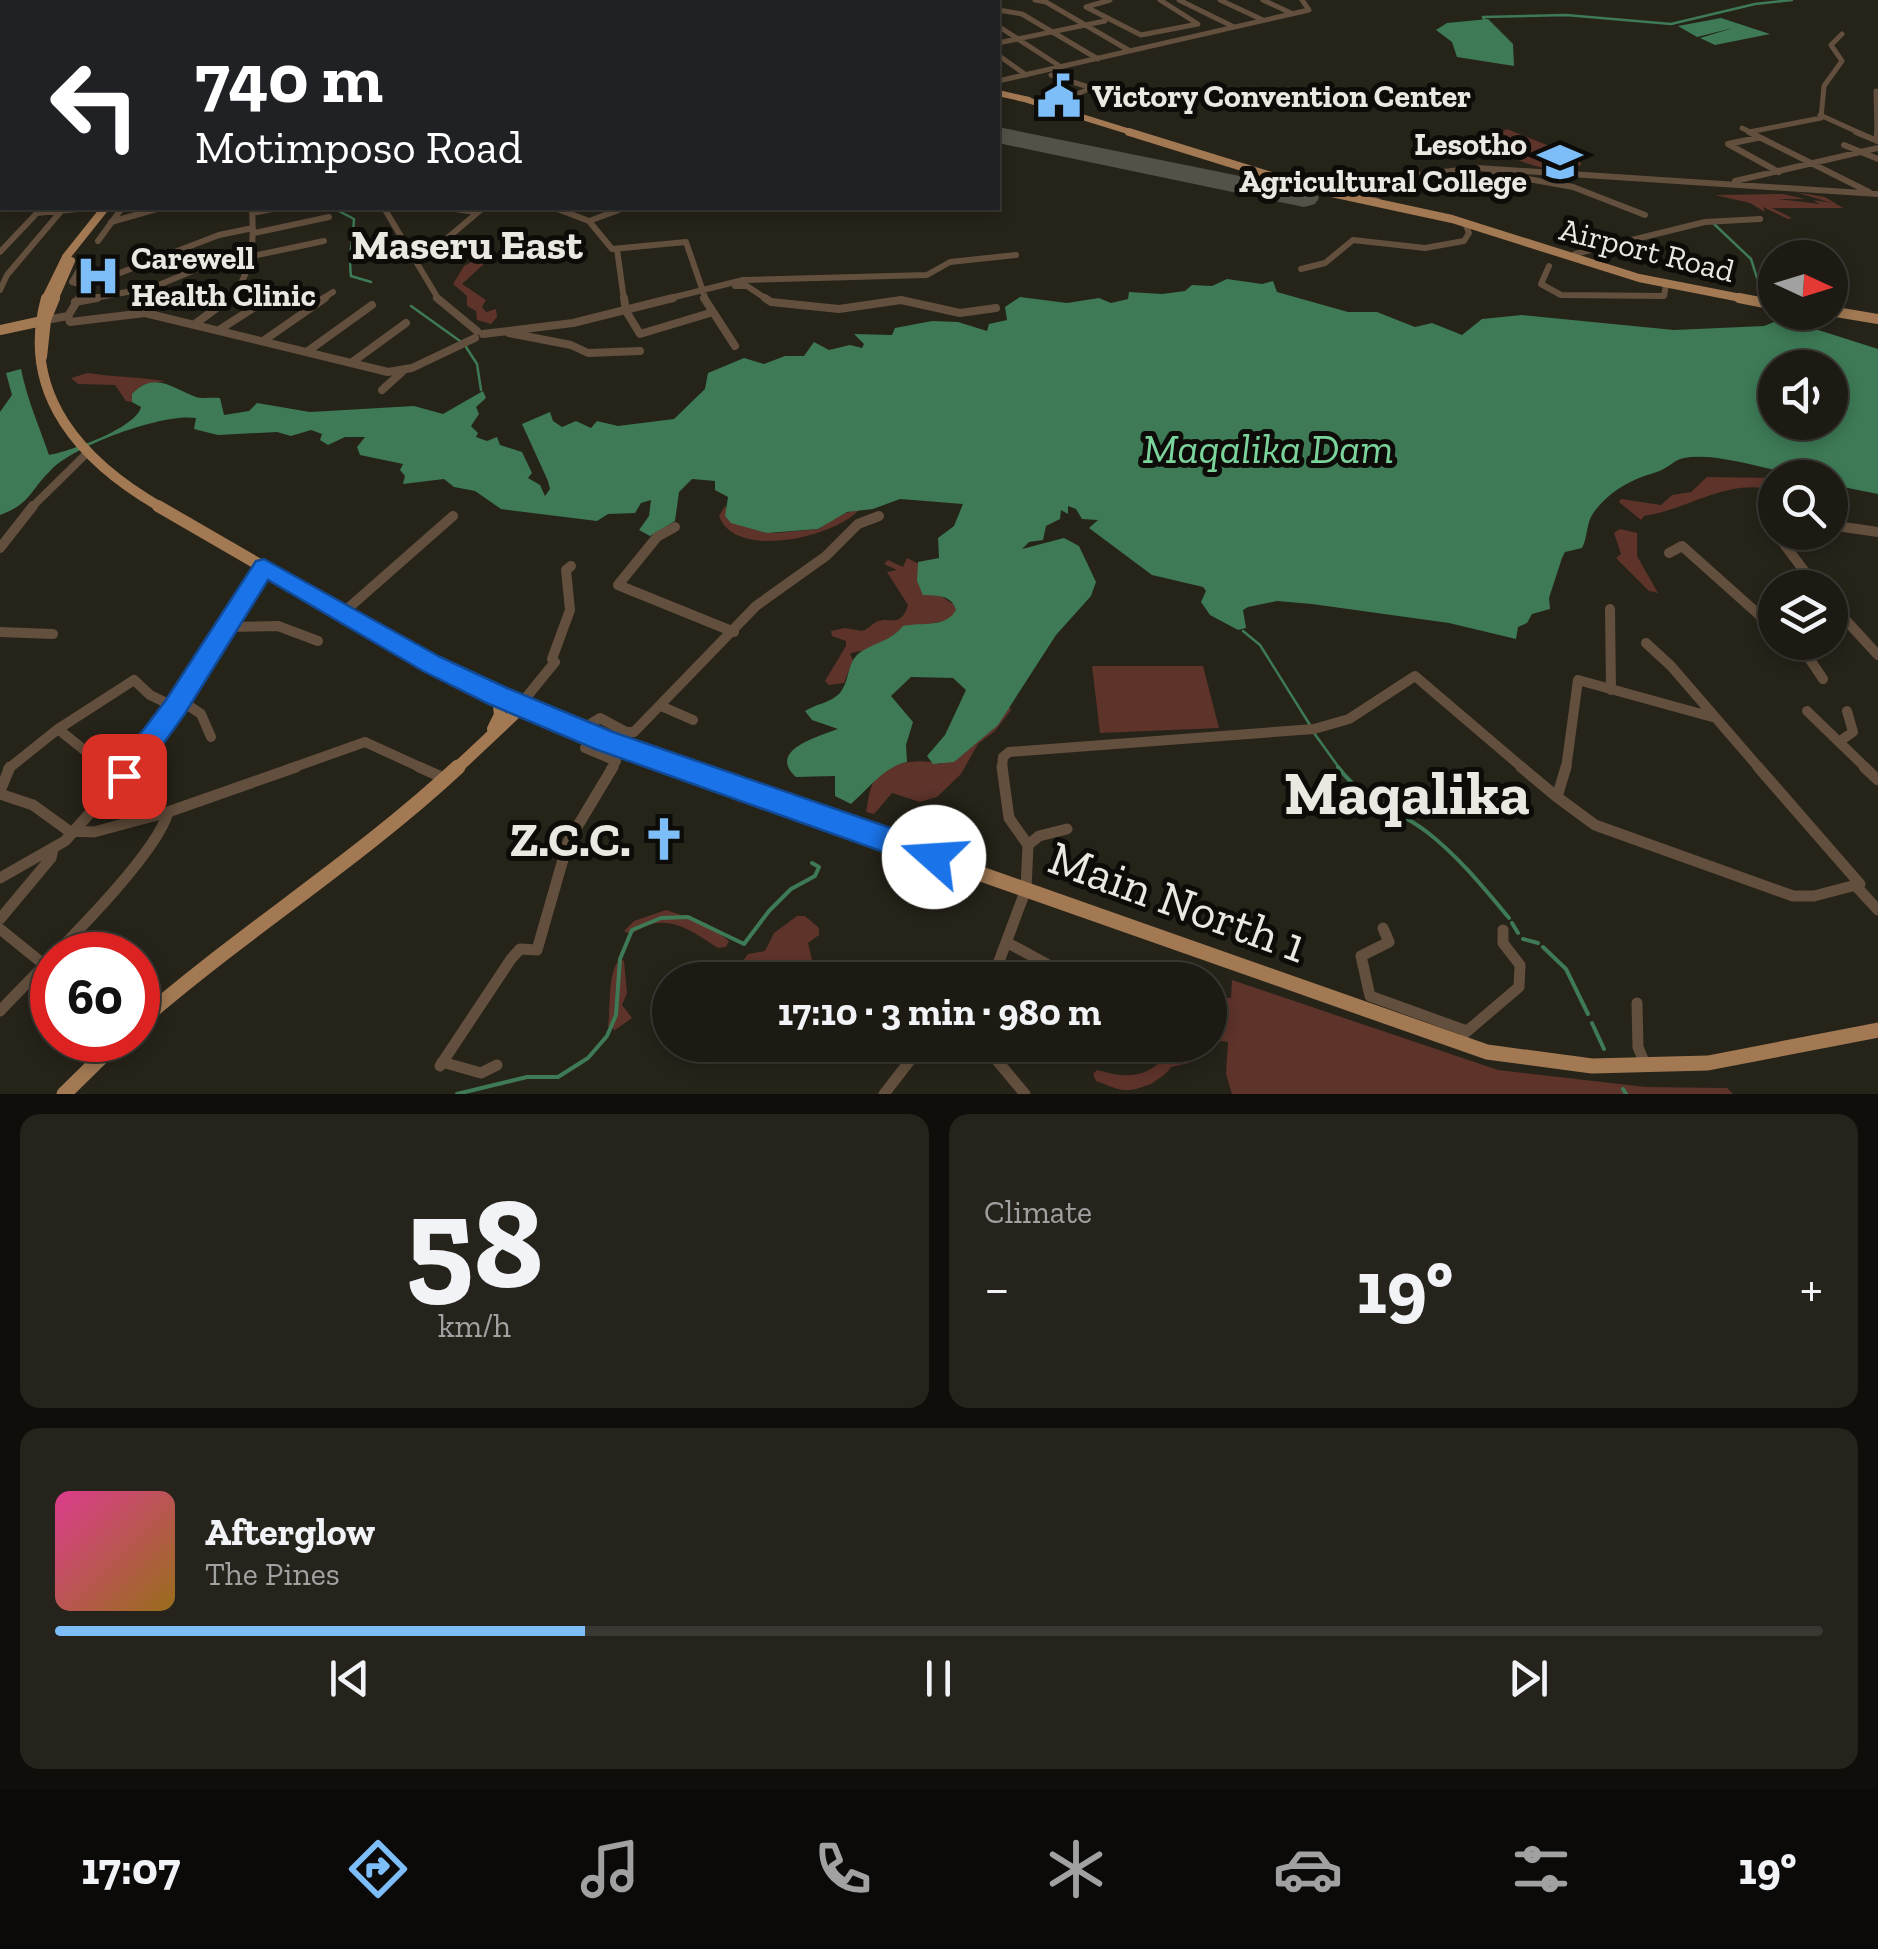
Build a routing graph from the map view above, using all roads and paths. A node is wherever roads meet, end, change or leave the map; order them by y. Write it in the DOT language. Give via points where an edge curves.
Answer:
graph roads {
  1 [pos="1058,0"];
  2 [pos="1110,0"];
  3 [pos="1160,0"];
  4 [pos="1179,0"];
  5 [pos="1205,0"];
  6 [pos="1220,0"];
  7 [pos="1263,0"];
  8 [pos="1302,0"];
  9 [pos="1041,1"];
  10 [pos="1187,4"];
  11 [pos="1174,7"];
  12 [pos="1000,10"];
  13 [pos="1294,14"];
  14 [pos="1105,20"];
  15 [pos="1264,20"];
  16 [pos="1086,25"];
  17 [pos="1000,27"];
  18 [pos="1234,28"];
  19 [pos="1051,32"];
  20 [pos="1842,34"];
  21 [pos="1019,39"];
  22 [pos="1000,44"];
  23 [pos="1130,51"];
  24 [pos="1000,56"];
  25 [pos="1098,58"];
  26 [pos="1061,67"];
  27 [pos="1026,74"];
  28 [pos="1051,75"];
  29 [pos="1000,80"];
  30 [pos="1090,89"];
  31 [pos="1876,91"];
  32 [pos="1000,93"];
  33 [pos="1107,93"];
  34 [pos="1024,99"];
  35 [pos="1050,105"];
  36 [pos="1820,116"];
  37 [pos="1759,137"];
  38 [pos="1835,140"];
  39 [pos="1877,143"];
  40 [pos="1844,144"];
  41 [pos="1862,152"];
  42 [pos="1850,154"];
  43 [pos="1878,160"];
  44 [pos="1813,163"];
  45 [pos="1477,168"];
  46 [pos="1779,172"];
  47 [pos="1298,182"];
  48 [pos="1352,183"];
  49 [pos="1725,184"];
  50 [pos="1875,193"];
  51 [pos="1334,194"];
  52 [pos="1395,207"];
  53 [pos="62,210"];
  54 [pos="106,210"];
  55 [pos="107,210"];
  56 [pos="120,210"];
  57 [pos="153,210"];
  58 [pos="252,210"];
  59 [pos="385,210"];
  60 [pos="481,210"];
  61 [pos="559,210"];
  62 [pos="619,210"];
  63 [pos="1646,215"];
  64 [pos="329,218"];
  65 [pos="1760,219"];
  66 [pos="589,221"];
  67 [pos="111,222"];
  68 [pos="1466,223"];
  69 [pos="254,231"];
  70 [pos="0,238"];
  71 [pos="14,239"];
  72 [pos="98,241"];
  73 [pos="324,241"];
  74 [pos="617,249"];
  75 [pos="0,252"];
  76 [pos="254,254"];
  77 [pos="1576,254"];
  78 [pos="1016,255"];
  79 [pos="412,259"];
  80 [pos="1549,266"];
  81 [pos="81,267"];
  82 [pos="1301,270"];
  83 [pos="62,279"];
  84 [pos="1666,285"];
  85 [pos="86,286"];
  86 [pos="717,286"];
  87 [pos="0,290"];
  88 [pos="136,291"];
  89 [pos="700,291"];
  90 [pos="332,292"];
  91 [pos="273,295"];
  92 [pos="74,302"];
  93 [pos="1758,302"];
  94 [pos="372,305"];
  95 [pos="996,308"];
  96 [pos="626,312"];
  97 [pos="135,313"];
  98 [pos="710,313"];
  99 [pos="1848,315"];
  100 [pos="68,316"];
  101 [pos="1878,319"];
  102 [pos="42,321"];
  103 [pos="406,323"];
  104 [pos="195,324"];
  105 [pos="0,330"];
  106 [pos="219,330"];
  107 [pos="509,333"];
  108 [pos="472,335"];
  109 [pos="263,341"];
  110 [pos="735,346"];
  111 [pos="640,351"];
  112 [pos="308,352"];
  113 [pos="352,363"];
  114 [pos="402,372"];
  115 [pos="382,390"];
  116 [pos="84,449"];
  117 [pos="453,516"];
  118 [pos="879,516"];
  119 [pos="675,527"];
  120 [pos="1848,528"];
  121 [pos="1878,532"];
  122 [pos="0,548"];
  123 [pos="1669,553"];
  124 [pos="571,566"];
  125 [pos="264,567"];
  126 [pos="1610,609"];
  127 [pos="345,610"];
  128 [pos="1758,614"];
  129 [pos="1848,622"];
  130 [pos="224,626"];
  131 [pos="0,632"];
  132 [pos="734,632"];
  133 [pos="53,634"];
  134 [pos="318,641"];
  135 [pos="1646,643"];
  136 [pos="1878,655"];
  137 [pos="1811,660"];
  138 [pos="1823,679"];
  139 [pos="1611,690"];
  140 [pos="498,696"];
  141 [pos="177,703"];
  142 [pos="522,706"];
  143 [pos="661,706"];
  144 [pos="1807,711"];
  145 [pos="1847,711"];
  146 [pos="1716,718"];
  147 [pos="694,720"];
  148 [pos="58,730"];
  149 [pos="586,734"];
  150 [pos="210,737"];
  151 [pos="485,740"];
  152 [pos="1840,741"];
  153 [pos="0,757"];
  154 [pos="8,768"];
  155 [pos="124,776"];
  156 [pos="446,779"];
  157 [pos="1878,780"];
  158 [pos="0,792"];
  159 [pos="1557,797"];
  160 [pos="168,812"];
  161 [pos="1067,828"];
  162 [pos="77,832"];
  163 [pos="1028,845"];
  164 [pos="52,849"];
  165 [pos="0,878"];
  166 [pos="1855,885"];
  167 [pos="1026,889"];
  168 [pos="1878,910"];
  169 [pos="0,919"];
  170 [pos="0,928"];
  171 [pos="1383,928"];
  172 [pos="1503,930"];
  173 [pos="77,932"];
  174 [pos="1008,943"];
  175 [pos="30,952"];
  176 [pos="1000,962"];
  177 [pos="1043,962"];
  178 [pos="30,983"];
  179 [pos="1638,1003"];
  180 [pos="160,1004"];
  181 [pos="0,1011"];
  182 [pos="1878,1030"];
  183 [pos="1464,1037"];
  184 [pos="97,1062"];
  185 [pos="909,1062"];
  186 [pos="998,1062"];
  187 [pos="497,1065"];
  188 [pos="1646,1066"];
  189 [pos="64,1094"];
  190 [pos="884,1094"];
  191 [pos="1025,1094"];
  1 -- 9 [label="street"];
  2 -- 14 [label="street" via="1086,8"];
  3 -- 11 [label="street"];
  4 -- 10 [label="street"];
  5 -- 10 [label="street"];
  6 -- 15 [label="street"];
  7 -- 13 [label="street"];
  8 -- 13 [label="street" via="1310,9"];
  9 -- 16 [label="street"];
  10 -- 11 [label="street"];
  10 -- 18 [label="street"];
  11 -- 14 [label="street" via="1198,24 1140,36"];
  12 -- 19 [label="street" via="1022,14"];
  13 -- 15 [label="street"];
  14 -- 16 [label="street"];
  15 -- 18 [label="street"];
  16 -- 19 [label="street"];
  16 -- 23 [label="street"];
  17 -- 21 [label="street"];
  18 -- 23 [label="street"];
  19 -- 21 [label="street"];
  19 -- 25 [label="street"];
  20 -- 36 [label="street" via="1831,45 1842,61 1820,91"];
  21 -- 22 [label="street"];
  21 -- 26 [label="street"];
  23 -- 25 [label="street"];
  24 -- 27 [label="street"];
  25 -- 26 [label="street"];
  26 -- 27 [label="street"];
  27 -- 29 [label="street"];
  28 -- 30 [label="street"];
  30 -- 33 [label="street"];
  30 -- 35 [label="street"];
  31 -- 39 [label="street"];
  32 -- 34 [label="main road, Airport Road"];
  34 -- 35 [label="main road, Airport Road"];
  34 -- 51 [label="main road, Airport Road"];
  35 -- 47 [label="main road, Airport Road"];
  36 -- 37 [label="street" via="1745,130"];
  36 -- 39 [label="street"];
  37 -- 44 [label="street"];
  37 -- 46 [label="street" via="1728,144"];
  38 -- 40 [label="street"];
  39 -- 41 [label="street"];
  40 -- 41 [label="street"];
  40 -- 42 [label="street"];
  41 -- 42 [label="street"];
  41 -- 43 [label="street"];
  42 -- 44 [label="street"];
  44 -- 46 [label="street"];
  44 -- 50 [label="street"];
  45 -- 48 [label="street"];
  45 -- 49 [label="street"];
  45 -- 63 [label="street" via="1573,187"];
  46 -- 49 [label="street"];
  47 -- 48 [label="street"];
  47 -- 51 [label="main road, Airport Road"];
  48 -- 51 [label="street"];
  48 -- 52 [label="street"];
  49 -- 50 [label="street"];
  51 -- 52 [label="main road, Airport Road"];
  52 -- 68 [label="main road, Airport Road"];
  53 -- 71 [label="street" via="36,213"];
  53 -- 87 [label="street"];
  54 -- 102 [label="main road, Main North 1" via="56,272"];
  55 -- 83 [label="main road, Main North 1"];
  56 -- 67 [label="street"];
  57 -- 67 [label="street"];
  58 -- 69 [label="street"];
  59 -- 79 [label="street"];
  60 -- 79 [label="street" via="432,251"];
  61 -- 66 [label="street"];
  62 -- 66 [label="street"];
  64 -- 69 [label="street"];
  65 -- 77 [label="street" via="1705,222"];
  66 -- 74 [label="street"];
  67 -- 72 [label="street"];
  68 -- 82 [label="street" via="1464,241 1425,248 1347,241 1325,264"];
  68 -- 84 [label="main road, Airport Road"];
  69 -- 76 [label="street"];
  69 -- 85 [label="street" via="220,234"];
  70 -- 71 [label="street"];
  71 -- 75 [label="street"];
  73 -- 76 [label="street"];
  74 -- 89 [label="street" via="686,242"];
  74 -- 96 [label="street"];
  76 -- 88 [label="street" via="231,255"];
  76 -- 104 [label="street" via="235,298"];
  78 -- 86 [label="street" via="950,262 927,274 762,278"];
  79 -- 108 [label="street"];
  80 -- 84 [label="street" via="1541,284 1560,294 1664,296"];
  81 -- 85 [label="street" via="72,282"];
  83 -- 92 [label="street"];
  83 -- 102 [label="main road, Main North 1"];
  84 -- 93 [label="main road, Airport Road"];
  85 -- 92 [label="street"];
  86 -- 89 [label="street"];
  86 -- 95 [label="street" via="747,286 771,302 840,309 901,300 960,313"];
  88 -- 92 [label="street"];
  88 -- 97 [label="street"];
  89 -- 96 [label="street"];
  89 -- 98 [label="street"];
  90 -- 109 [label="street"];
  91 -- 106 [label="street"];
  92 -- 100 [label="street"];
  94 -- 112 [label="street"];
  96 -- 98 [label="street" via="640,334"];
  96 -- 107 [label="street"];
  97 -- 100 [label="street" via="83,322"];
  97 -- 104 [label="street"];
  98 -- 110 [label="street"];
  99 -- 101 [label="main road"];
  100 -- 102 [label="street"];
  102 -- 105 [label="main road"];
  102 -- 116 [label="main road, Main North 1" via="35,344 42,376"];
  103 -- 113 [label="street"];
  104 -- 106 [label="street"];
  106 -- 109 [label="street"];
  107 -- 108 [label="street"];
  107 -- 111 [label="street" via="588,353"];
  108 -- 114 [label="street"];
  109 -- 112 [label="street"];
  112 -- 113 [label="street"];
  113 -- 114 [label="street"];
  114 -- 115 [label="street"];
  116 -- 122 [label="street"];
  116 -- 125 [label="main road, Main North 1" via="134,492"];
  117 -- 127 [label="street"];
  118 -- 132 [label="street" via="858,524 756,606"];
  119 -- 132 [label="street" via="657,537 618,586"];
  120 -- 121 [label="street"];
  123 -- 128 [label="street" via="1682,546"];
  124 -- 142 [label="street" via="570,610 554,662"];
  125 -- 127 [label="main road, Main North 1"];
  125 -- 130 [label="street"];
  126 -- 139 [label="street" via="1617,668"];
  127 -- 140 [label="main road, Main North 1"];
  129 -- 136 [label="street"];
  130 -- 134 [label="street" via="278,626"];
  130 -- 141 [label="street"];
  131 -- 133 [label="street"];
  132 -- 143 [label="street"];
  135 -- 146 [label="street"];
  137 -- 138 [label="street"];
  139 -- 146 [label="street"];
  139 -- 159 [label="street" via="1578,680"];
  140 -- 142 [label="main road, Main North 1"];
  140 -- 151 [label="main road" via="500,715"];
  141 -- 148 [label="street" via="150,695 134,680"];
  141 -- 150 [label="street" via="201,714"];
  141 -- 155 [label="street"];
  142 -- 149 [label="main road, Main North 1"];
  142 -- 151 [label="main road"];
  143 -- 147 [label="street"];
  143 -- 149 [label="street" via="634,732 600,718"];
  144 -- 152 [label="street"];
  145 -- 152 [label="street" via="1853,732"];
  146 -- 166 [label="street" via="1860,884"];
  148 -- 154 [label="street"];
  148 -- 155 [label="street"];
  149 -- 167 [label="main road, Main North 1"];
  149 -- 187 [label="street" via="585,748 616,761 568,842 537,950 520,948 441,1064 481,1073"];
  151 -- 156 [label="main road"];
  152 -- 157 [label="street"];
  153 -- 154 [label="street"];
  154 -- 158 [label="street"];
  155 -- 162 [label="street"];
  156 -- 160 [label="street" via="354,743"];
  156 -- 180 [label="main road"];
  158 -- 162 [label="street"];
  159 -- 163 [label="street" via="1415,676 1349,718 1317,728 1008,752 1001,764 1006,801 1014,833"];
  159 -- 166 [label="street" via="1596,825 1793,896"];
  160 -- 162 [label="street"];
  160 -- 173 [label="street" via="143,856"];
  161 -- 163 [label="street"];
  162 -- 164 [label="street"];
  163 -- 167 [label="street"];
  164 -- 165 [label="street"];
  164 -- 169 [label="street" via="52,858"];
  166 -- 168 [label="street"];
  167 -- 174 [label="street"];
  167 -- 183 [label="main road, Main North 1"];
  170 -- 175 [label="street"];
  171 -- 183 [label="street" via="1389,942 1361,956 1370,996"];
  172 -- 183 [label="street" via="1503,943 1520,965 1519,987"];
  174 -- 176 [label="street"];
  174 -- 177 [label="street"];
  178 -- 181 [label="street"];
  179 -- 188 [label="street" via="1638,1048"];
  182 -- 188 [label="main road, Main North 1" via="1708,1063"];
  183 -- 188 [label="main road, Main North 1" via="1537,1060"];
  184 -- 189 [label="main road"];
  185 -- 190 [label="street"];
  186 -- 191 [label="street"];
}
